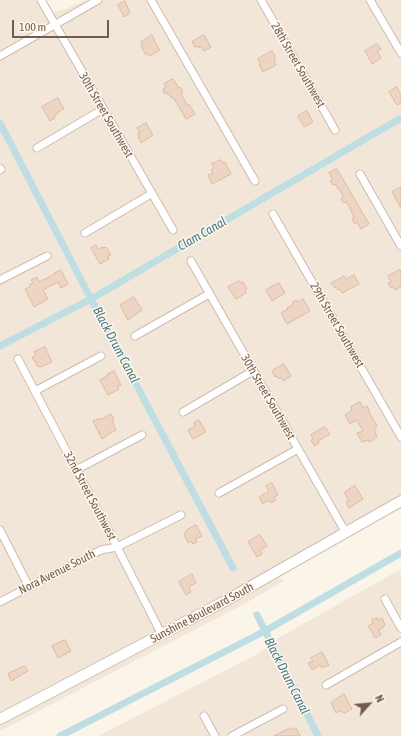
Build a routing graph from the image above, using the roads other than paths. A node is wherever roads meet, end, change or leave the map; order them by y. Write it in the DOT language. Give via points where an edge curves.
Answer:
graph roads {
  1 [pos="41,0"];
  2 [pos="98,0"];
  3 [pos="151,0"];
  4 [pos="261,0"];
  5 [pos="370,0"];
  6 [pos="55,25"];
  7 [pos="401,53"];
  8 [pos="0,56"];
  9 [pos="103,109"];
  10 [pos="336,130"];
  11 [pos="37,148"];
  12 [pos="360,174"];
  13 [pos="255,181"];
  14 [pos="151,194"];
  15 [pos="273,214"];
  16 [pos="173,230"];
  17 [pos="85,233"];
  18 [pos="401,246"];
  19 [pos="47,256"];
  20 [pos="191,261"];
  21 [pos="0,280"];
  22 [pos="209,294"];
  23 [pos="135,336"];
  24 [pos="101,356"];
  25 [pos="18,359"];
  26 [pos="253,372"];
  27 [pos="35,391"];
  28 [pos="183,412"];
  29 [pos="142,435"];
  30 [pos="401,437"];
  31 [pos="298,449"];
  32 [pos="76,470"];
  33 [pos="219,493"];
  34 [pos="401,501"];
  35 [pos="181,515"];
  36 [pos="0,530"];
  37 [pos="346,533"];
  38 [pos="117,547"];
  39 [pos="29,587"];
  40 [pos="385,599"];
  41 [pos="0,602"];
  42 [pos="401,628"];
  43 [pos="162,635"];
  44 [pos="401,642"];
  45 [pos="326,685"];
  46 [pos="283,709"];
  47 [pos="204,716"];
  48 [pos="0,719"];
  49 [pos="214,736"];
  50 [pos="232,736"];
  1 -- 6 [label="street, 30th Street Southwest"];
  2 -- 6 [label="street"];
  3 -- 13 [label="street"];
  4 -- 10 [label="street, 28th Street Southwest"];
  5 -- 7 [label="street"];
  6 -- 8 [label="street"];
  6 -- 9 [label="street, 30th Street Southwest"];
  9 -- 11 [label="street"];
  9 -- 14 [label="street, 30th Street Southwest"];
  12 -- 18 [label="street"];
  14 -- 16 [label="street, 30th Street Southwest"];
  14 -- 17 [label="street"];
  15 -- 30 [label="street, 29th Street Southwest"];
  19 -- 21 [label="street"];
  20 -- 22 [label="street, 30th Street Southwest"];
  22 -- 23 [label="street"];
  22 -- 26 [label="street, 30th Street Southwest"];
  24 -- 27 [label="street"];
  25 -- 27 [label="street, 32nd Street Southwest"];
  26 -- 28 [label="street"];
  26 -- 31 [label="street, 30th Street Southwest"];
  27 -- 32 [label="street, 32nd Street Southwest"];
  29 -- 32 [label="street"];
  31 -- 33 [label="street"];
  31 -- 37 [label="street, 30th Street Southwest"];
  32 -- 38 [label="street, 32nd Street Southwest"];
  34 -- 37 [label="street, Sunshine Boulevard South"];
  35 -- 38 [label="street, Nora Avenue South"];
  36 -- 39 [label="street"];
  37 -- 43 [label="street, Sunshine Boulevard South"];
  38 -- 39 [label="street, Nora Avenue South" via="101,550"];
  38 -- 43 [label="street, 32nd Street Southwest"];
  39 -- 41 [label="street, Nora Avenue South"];
  40 -- 42 [label="street"];
  43 -- 48 [label="street, Sunshine Boulevard South"];
  44 -- 45 [label="street"];
  46 -- 50 [label="street"];
  47 -- 49 [label="street"];
}
